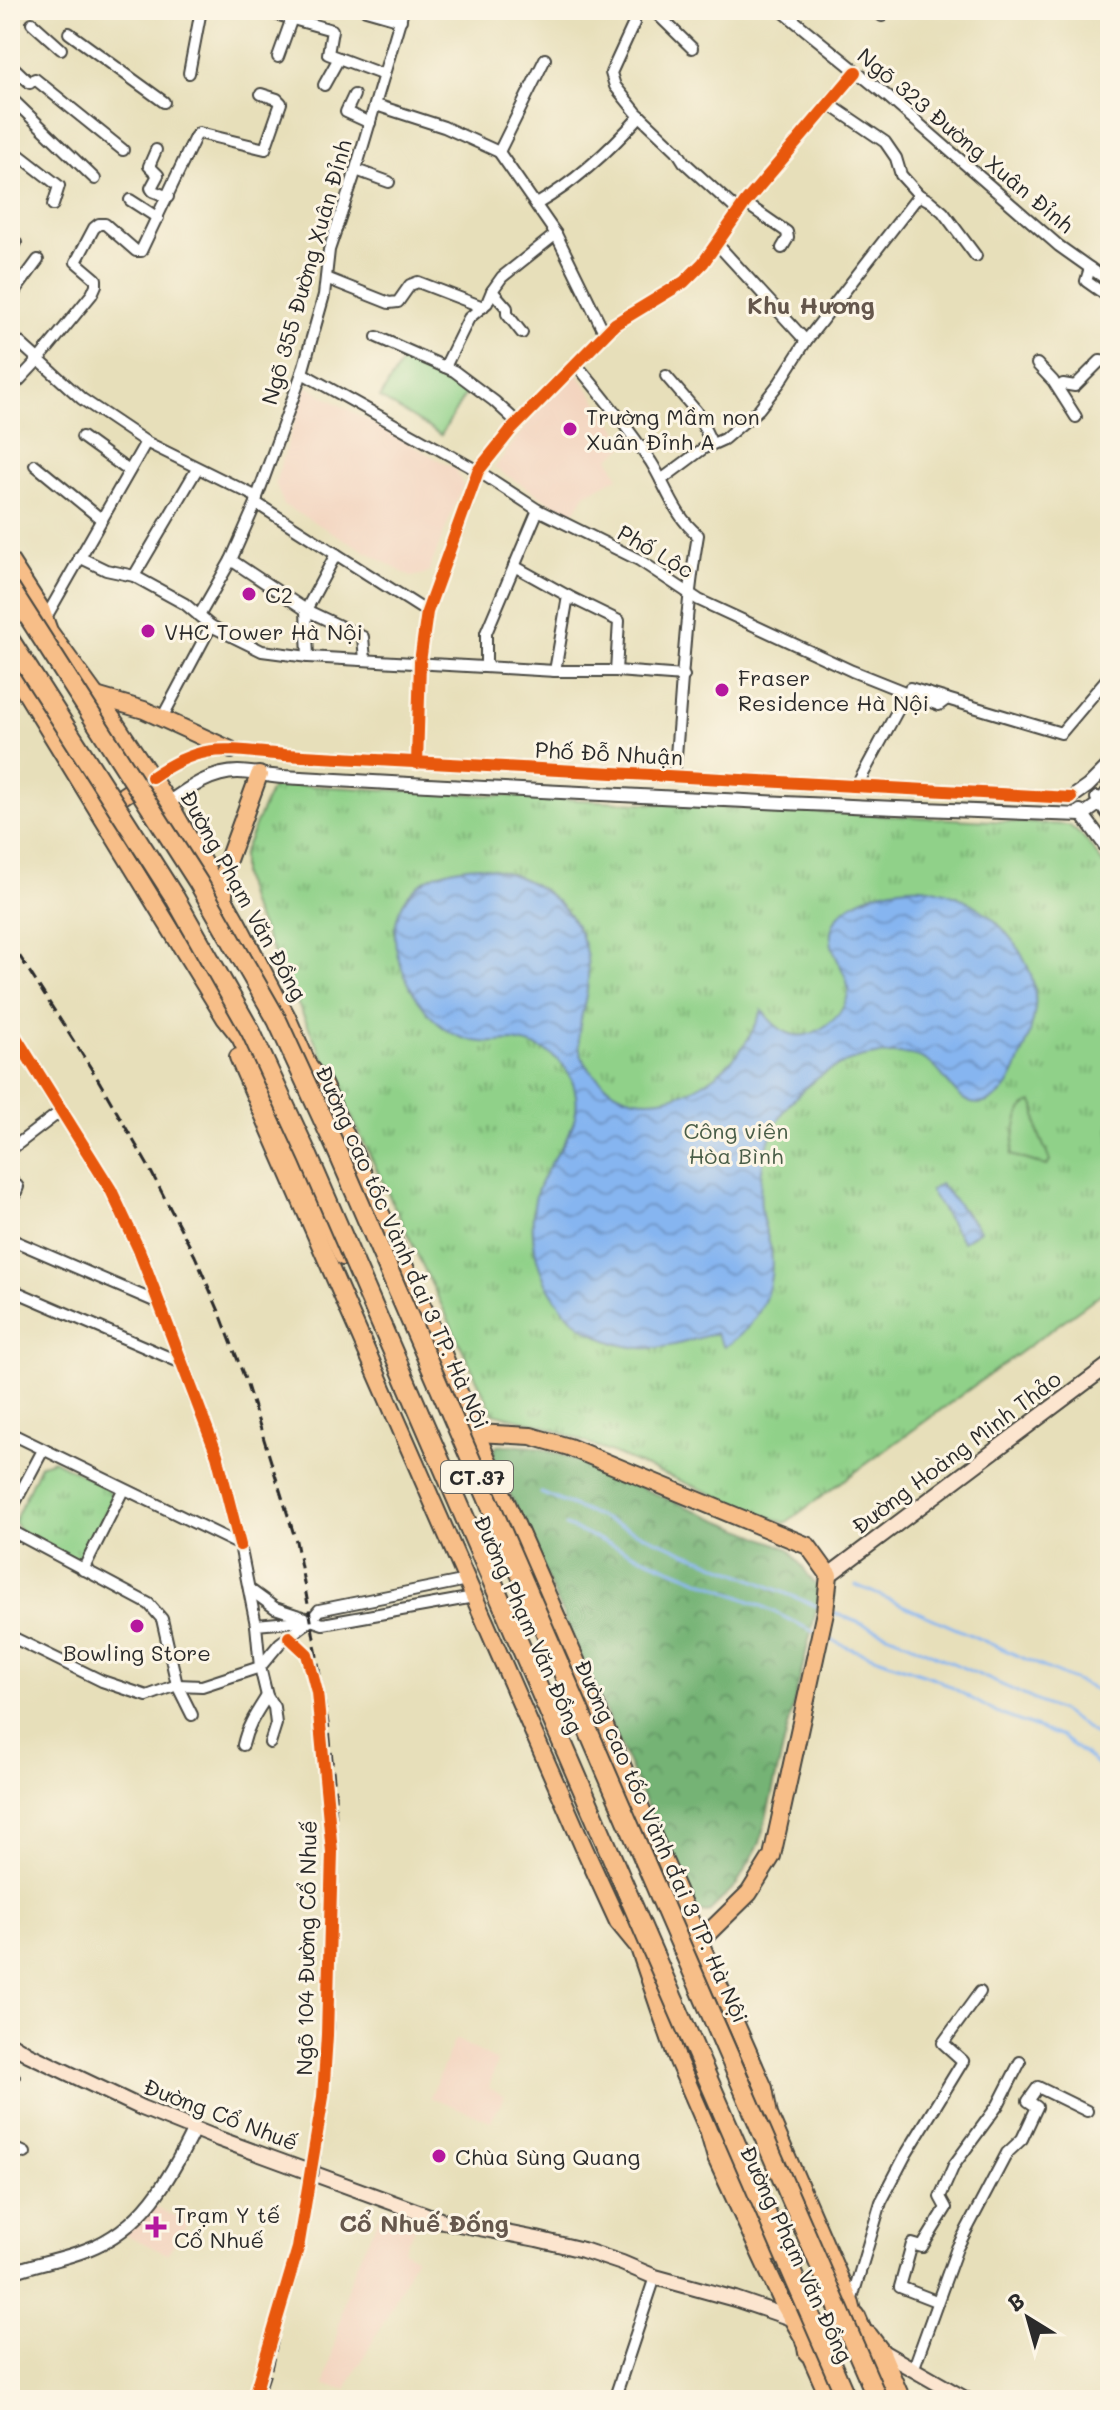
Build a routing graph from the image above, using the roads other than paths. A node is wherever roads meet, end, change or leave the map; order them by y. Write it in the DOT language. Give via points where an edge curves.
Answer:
graph roads {
  1 [pos="201,10"];
  2 [pos="261,10"];
  3 [pos="366,10"];
  4 [pos="635,10"];
  5 [pos="653,10"];
  6 [pos="781,10"];
  7 [pos="402,15"];
  8 [pos="292,18"];
  9 [pos="32,23"];
  10 [pos="69,33"];
  11 [pos="692,48"];
  12 [pos="61,49"];
  13 [pos="278,57"];
  14 [pos="339,58"];
  15 [pos="545,59"];
  16 [pos="10,64"];
  17 [pos="856,72"];
  18 [pos="189,73"];
  19 [pos="384,75"];
  20 [pos="324,85"];
  21 [pos="261,94"];
  22 [pos="354,95"];
  23 [pos="13,100"];
  24 [pos="164,102"];
  25 [pos="829,104"];
  26 [pos="376,105"];
  27 [pos="640,116"];
  28 [pos="370,123"];
  29 [pos="10,148"];
  30 [pos="123,150"];
  31 [pos="156,150"];
  32 [pos="499,152"];
  33 [pos="356,170"];
  34 [pos="95,179"];
  35 [pos="389,182"];
  36 [pos="919,195"];
  37 [pos="168,197"];
  38 [pos="130,200"];
  39 [pos="537,204"];
  40 [pos="53,205"];
  41 [pos="742,208"];
  42 [pos="158,218"];
  43 [pos="556,234"];
  44 [pos="717,244"];
  45 [pos="782,248"];
  46 [pos="976,256"];
  47 [pos="38,260"];
  48 [pos="1090,268"];
  49 [pos="326,278"];
  50 [pos="1110,282"];
  51 [pos="492,291"];
  52 [pos="10,298"];
  53 [pos="1110,298"];
  54 [pos="483,307"];
  55 [pos="522,333"];
  56 [pos="10,334"];
  57 [pos="605,334"];
  58 [pos="377,337"];
  59 [pos="806,341"];
  60 [pos="39,359"];
  61 [pos="1110,362"];
  62 [pos="575,363"];
  63 [pos="1037,364"];
  64 [pos="445,367"];
  65 [pos="302,373"];
  66 [pos="666,376"];
  67 [pos="1058,388"];
  68 [pos="10,390"];
  69 [pos="1076,417"];
  70 [pos="518,423"];
  71 [pos="82,437"];
  72 [pos="146,442"];
  73 [pos="712,444"];
  74 [pos="35,465"];
  75 [pos="197,469"];
  76 [pos="129,471"];
  77 [pos="478,471"];
  78 [pos="661,480"];
  79 [pos="257,500"];
  80 [pos="538,510"];
  81 [pos="101,519"];
  82 [pos="336,554"];
  83 [pos="79,557"];
  84 [pos="231,560"];
  85 [pos="10,561"];
  86 [pos="514,566"];
  87 [pos="134,576"];
  88 [pos="10,585"];
  89 [pos="688,592"];
  90 [pos="568,596"];
  91 [pos="306,610"];
  92 [pos="427,612"];
  93 [pos="199,616"];
  94 [pos="47,625"];
  95 [pos="211,626"];
  96 [pos="10,640"];
  97 [pos="308,657"];
  98 [pos="365,660"];
  99 [pos="420,662"];
  100 [pos="10,667"];
  101 [pos="486,667"];
  102 [pos="555,671"];
  103 [pos="616,671"];
  104 [pos="1110,675"];
  105 [pos="684,676"];
  106 [pos="908,690"];
  107 [pos="96,696"];
  108 [pos="162,718"];
  109 [pos="231,750"];
  110 [pos="417,763"];
  111 [pos="1110,764"];
  112 [pos="259,775"];
  113 [pos="152,777"];
  114 [pos="674,777"];
  115 [pos="739,781"];
  116 [pos="1088,786"];
  117 [pos="856,787"];
  118 [pos="1110,789"];
  119 [pos="1071,798"];
  120 [pos="738,801"];
  121 [pos="168,803"];
  122 [pos="1100,803"];
  123 [pos="100,812"];
  124 [pos="1083,815"];
  125 [pos="1110,816"];
  126 [pos="116,837"];
  127 [pos="1110,852"];
  128 [pos="224,898"];
  129 [pos="225,1018"];
  130 [pos="11,1032"];
  131 [pos="309,1067"];
  132 [pos="61,1111"];
  133 [pos="10,1150"];
  134 [pos="10,1177"];
  135 [pos="10,1207"];
  136 [pos="10,1239"];
  137 [pos="10,1289"];
  138 [pos="161,1304"];
  139 [pos="184,1364"];
  140 [pos="1110,1364"];
  141 [pos="10,1433"];
  142 [pos="476,1433"];
  143 [pos="43,1450"];
  144 [pos="123,1490"];
  145 [pos="10,1512"];
  146 [pos="10,1530"];
  147 [pos="240,1545"];
  148 [pos="83,1570"];
  149 [pos="829,1575"];
  150 [pos="467,1580"];
  151 [pos="249,1589"];
  152 [pos="474,1597"];
  153 [pos="311,1620"];
  154 [pos="256,1625"];
  155 [pos="10,1636"];
  156 [pos="289,1637"];
  157 [pos="260,1667"];
  158 [pos="177,1685"];
  159 [pos="267,1696"];
  160 [pos="192,1715"];
  161 [pos="270,1743"];
  162 [pos="243,1745"];
  163 [pos="700,1941"];
  164 [pos="639,1948"];
  165 [pos="980,1992"];
  166 [pos="10,2043"];
  167 [pos="1020,2062"];
  168 [pos="1087,2111"];
  169 [pos="769,2115"];
  170 [pos="194,2129"];
  171 [pos="708,2130"];
  172 [pos="10,2146"];
  173 [pos="25,2153"];
  174 [pos="310,2172"];
  175 [pos="10,2273"];
  176 [pos="655,2277"];
  177 [pos="936,2301"];
  178 [pos="853,2311"];
  179 [pos="791,2318"];
  180 [pos="805,2341"];
  181 [pos="881,2351"];
  182 [pos="913,2370"];
  183 [pos="253,2400"];
  184 [pos="614,2400"];
  185 [pos="821,2400"];
  186 [pos="831,2400"];
  187 [pos="840,2400"];
  188 [pos="847,2400"];
  189 [pos="880,2400"];
  190 [pos="892,2400"];
  191 [pos="902,2400"];
  192 [pos="967,2400"];
  1 -- 18 [label="street"];
  2 -- 8 [label="street"];
  3 -- 7 [label="street"];
  4 -- 27 [label="street" via="611,77"];
  5 -- 11 [label="street"];
  6 -- 17 [label="street, Ngõ 323 Đường Xuân Đỉnh"];
  7 -- 19 [label="street, Ngõ 355 Đường Xuân Đỉnh"];
  8 -- 13 [label="street"];
  8 -- 14 [label="street" via="332,30 328,54"];
  9 -- 12 [label="street"];
  10 -- 24 [label="street"];
  14 -- 19 [label="street"];
  14 -- 20 [label="street"];
  15 -- 32 [label="street"];
  16 -- 30 [label="street"];
  17 -- 25 [label="street"];
  17 -- 48 [label="street, Ngõ 323 Đường Xuân Đỉnh"];
  19 -- 26 [label="street, Ngõ 355 Đường Xuân Đỉnh"];
  21 -- 37 [label="street" via="281,103 265,149 199,133"];
  22 -- 28 [label="street" via="346,112"];
  23 -- 34 [label="street"];
  25 -- 36 [label="street" via="885,142 901,175"];
  25 -- 41 [label="street"];
  26 -- 28 [label="street, Ngõ 355 Đường Xuân Đỉnh"];
  26 -- 32 [label="street"];
  27 -- 39 [label="street" via="594,163"];
  27 -- 41 [label="street" via="692,170"];
  28 -- 33 [label="street, Ngõ 355 Đường Xuân Đỉnh"];
  29 -- 40 [label="street" via="59,186"];
  31 -- 37 [label="street" via="149,166 158,175 151,188"];
  32 -- 39 [label="street"];
  33 -- 35 [label="street"];
  33 -- 49 [label="street, Ngõ 355 Đường Xuân Đỉnh" via="329,250"];
  36 -- 46 [label="street" via="943,212"];
  36 -- 59 [label="street"];
  37 -- 42 [label="street"];
  38 -- 42 [label="street"];
  39 -- 43 [label="street"];
  41 -- 44 [label="street"];
  41 -- 45 [label="street" via="787,232"];
  42 -- 60 [label="street" via="141,251 105,224 94,228 76,262 96,285"];
  43 -- 51 [label="street"];
  43 -- 57 [label="street"];
  44 -- 57 [label="street" via="684,282"];
  44 -- 59 [label="street"];
  47 -- 52 [label="street"];
  48 -- 50 [label="street, Ngõ 323 Đường Xuân Đỉnh"];
  48 -- 53 [label="street, Ngõ 323 Đường Xuân Đỉnh" via="1086,281"];
  49 -- 54 [label="street" via="389,303 398,302 418,282"];
  49 -- 65 [label="street, Ngõ 355 Đường Xuân Đỉnh"];
  51 -- 54 [label="street"];
  51 -- 55 [label="street"];
  54 -- 64 [label="street" via="469,318"];
  56 -- 60 [label="street"];
  57 -- 62 [label="street"];
  58 -- 64 [label="street"];
  59 -- 73 [label="street" via="759,409"];
  60 -- 68 [label="street"];
  60 -- 72 [label="street" via="82,399"];
  61 -- 67 [label="street" via="1102,360 1075,386"];
  62 -- 70 [label="street"];
  62 -- 78 [label="street"];
  63 -- 67 [label="street"];
  64 -- 70 [label="street"];
  65 -- 77 [label="street, Phố Lộc"];
  65 -- 79 [label="street, Ngõ 355 Đường Xuân Đỉnh"];
  66 -- 73 [label="street" via="696,411"];
  67 -- 69 [label="street"];
  70 -- 77 [label="street"];
  71 -- 76 [label="street"];
  72 -- 75 [label="street"];
  72 -- 76 [label="street"];
  73 -- 78 [label="street"];
  74 -- 81 [label="street"];
  75 -- 79 [label="street"];
  75 -- 87 [label="street"];
  76 -- 81 [label="street"];
  77 -- 80 [label="street, Phố Lộc"];
  77 -- 92 [label="street"];
  78 -- 89 [label="street" via="681,518 698,535"];
  79 -- 82 [label="street"];
  79 -- 84 [label="street, Ngõ 355 Đường Xuân Đỉnh"];
  80 -- 86 [label="street"];
  80 -- 89 [label="street, Phố Lộc" via="639,560"];
  81 -- 83 [label="street"];
  82 -- 91 [label="street"];
  82 -- 92 [label="street"];
  83 -- 87 [label="street"];
  83 -- 94 [label="street"];
  84 -- 91 [label="street"];
  84 -- 93 [label="street, Ngõ 355 Đường Xuân Đỉnh"];
  85 -- 94 [label="main road, Đường Phạm Văn Đồng"];
  86 -- 90 [label="street"];
  86 -- 101 [label="street" via="486,633"];
  87 -- 93 [label="street"];
  88 -- 94 [label="main road, Đường Phạm Văn Đồng" via="31,616"];
  88 -- 189 [label="highway, Đường cao tốc Vành đai 3 TP. Hà Nội / CT.37, bridge" via="198,882 277,1020"];
  89 -- 105 [label="street"];
  89 -- 106 [label="street, Phố Lộc" via="825,658"];
  90 -- 102 [label="street"];
  90 -- 103 [label="street" via="619,621"];
  91 -- 97 [label="street"];
  91 -- 98 [label="street" via="363,637"];
  92 -- 99 [label="street"];
  93 -- 95 [label="street"];
  94 -- 107 [label="main road, Đường Phạm Văn Đồng"];
  95 -- 97 [label="street" via="262,651"];
  95 -- 108 [label="street"];
  96 -- 188 [label="highway, CT.37, bridge" via="175,898 251,1032"];
  97 -- 98 [label="street"];
  98 -- 99 [label="street"];
  99 -- 101 [label="street"];
  99 -- 110 [label="street"];
  100 -- 123 [label="main road, Đường Phạm Văn Đồng"];
  101 -- 102 [label="street"];
  102 -- 103 [label="street"];
  103 -- 105 [label="street"];
  104 -- 106 [label="street, Phố Lộc" via="1061,733 947,699 935,704"];
  105 -- 114 [label="street"];
  106 -- 117 [label="street"];
  107 -- 108 [label="main road"];
  107 -- 113 [label="main road, Đường Phạm Văn Đồng"];
  108 -- 109 [label="main road"];
  109 -- 110 [label="street, Phố Đỗ Nhuận"];
  109 -- 113 [label="street, Phố Đỗ Nhuận" via="201,751"];
  110 -- 114 [label="street, Phố Đỗ Nhuận"];
  111 -- 116 [label="street"];
  112 -- 120 [label="street, Phố Đỗ Nhuận"];
  112 -- 121 [label="street, Phố Đỗ Nhuận" via="218,775"];
  112 -- 128 [label="main road" via="225,868"];
  113 -- 121 [label="main road, Đường Phạm Văn Đồng"];
  113 -- 123 [label="main road"];
  114 -- 115 [label="street, Phố Đỗ Nhuận"];
  115 -- 117 [label="street, Phố Đỗ Nhuận"];
  115 -- 120 [label="street"];
  116 -- 119 [label="street"];
  116 -- 122 [label="street"];
  117 -- 119 [label="street, Phố Đỗ Nhuận"];
  118 -- 122 [label="street"];
  119 -- 124 [label="street"];
  120 -- 124 [label="street, Phố Đỗ Nhuận"];
  121 -- 126 [label="main road"];
  121 -- 128 [label="main road, Đường Phạm Văn Đồng"];
  122 -- 124 [label="street"];
  122 -- 125 [label="street"];
  123 -- 126 [label="main road, Đường Phạm Văn Đồng"];
  124 -- 127 [label="street"];
  126 -- 129 [label="main road, Đường Phạm Văn Đồng"];
  128 -- 131 [label="main road, Đường Phạm Văn Đồng"];
  129 -- 150 [label="main road, Đường Phạm Văn Đồng"];
  129 -- 164 [label="main road, Đường Phạm Văn Đồng" via="240,1037 387,1352 632,1916"];
  130 -- 132 [label="street"];
  131 -- 142 [label="main road, Đường Phạm Văn Đồng" via="323,1084"];
  131 -- 169 [label="main road, Đường Phạm Văn Đồng" via="311,1089 588,1728 752,2094"];
  132 -- 133 [label="street"];
  132 -- 138 [label="street" via="111,1190"];
  134 -- 135 [label="street" via="18,1187"];
  136 -- 138 [label="street"];
  137 -- 139 [label="street"];
  138 -- 139 [label="street"];
  139 -- 147 [label="street" via="217,1455"];
  140 -- 149 [label="main road, Đường Hoàng Minh Thảo"];
  141 -- 143 [label="street"];
  142 -- 149 [label="main road" via="531,1436 569,1447 808,1546"];
  142 -- 163 [label="main road, Đường Phạm Văn Đồng"];
  143 -- 144 [label="street"];
  143 -- 145 [label="street"];
  144 -- 147 [label="street"];
  144 -- 148 [label="street"];
  146 -- 148 [label="street"];
  147 -- 151 [label="street"];
  148 -- 158 [label="street" via="149,1604 162,1619"];
  149 -- 163 [label="main road" via="772,1856 749,1893"];
  150 -- 152 [label="main road, Đường Phạm Văn Đồng"];
  150 -- 153 [label="street" via="319,1610"];
  151 -- 153 [label="street" via="275,1608"];
  151 -- 154 [label="street"];
  152 -- 153 [label="street" via="323,1624"];
  152 -- 164 [label="main road, Đường Phạm Văn Đồng" via="618,1922"];
  153 -- 154 [label="street"];
  153 -- 156 [label="street"];
  154 -- 157 [label="street"];
  155 -- 158 [label="street" via="102,1681 147,1696"];
  156 -- 157 [label="street"];
  156 -- 174 [label="street, Ngõ 104 Đường Cổ Nhuế" via="307,1654 317,1692 332,1852 323,2097"];
  157 -- 158 [label="street" via="202,1686"];
  157 -- 159 [label="street"];
  158 -- 160 [label="street"];
  159 -- 161 [label="street" via="276,1724"];
  159 -- 162 [label="street"];
  163 -- 169 [label="main road, Đường Phạm Văn Đồng" via="764,2088"];
  164 -- 171 [label="main road, Đường Phạm Văn Đồng"];
  165 -- 178 [label="street" via="943,2043 963,2061 881,2202"];
  166 -- 170 [label="main road, Đường Cổ Nhuế"];
  167 -- 177 [label="street" via="998,2105 954,2165 940,2197 946,2208 922,2247 912,2244 906,2258 900,2287"];
  168 -- 177 [label="street" via="1038,2087 1028,2101 1037,2107 1022,2139 1007,2153 967,2226"];
  169 -- 178 [label="main road, Đường Phạm Văn Đồng"];
  170 -- 174 [label="main road, Đường Cổ Nhuế"];
  170 -- 175 [label="street" via="157,2196 129,2224 90,2249"];
  171 -- 179 [label="main road, Đường Phạm Văn Đồng"];
  171 -- 187 [label="main road, Đường Phạm Văn Đồng" via="726,2151"];
  172 -- 173 [label="street"];
  174 -- 176 [label="main road, Đường Cổ Nhuế" via="443,2221 583,2250"];
  174 -- 183 [label="street, Ngõ 104 Đường Cổ Nhuế" via="298,2248"];
  176 -- 179 [label="main road, Đường Cổ Nhuế"];
  176 -- 184 [label="street"];
  177 -- 182 [label="street"];
  178 -- 181 [label="main road, Đường Phạm Văn Đồng"];
  178 -- 189 [label="main road, Đường Phạm Văn Đồng" via="860,2350"];
  178 -- 190 [label="highway"];
  179 -- 180 [label="main road, Đường Phạm Văn Đồng"];
  180 -- 185 [label="main road, Đường Phạm Văn Đồng"];
  180 -- 186 [label="highway"];
  181 -- 182 [label="main road"];
  181 -- 191 [label="main road, Đường Phạm Văn Đồng"];
  182 -- 192 [label="main road"];
}
